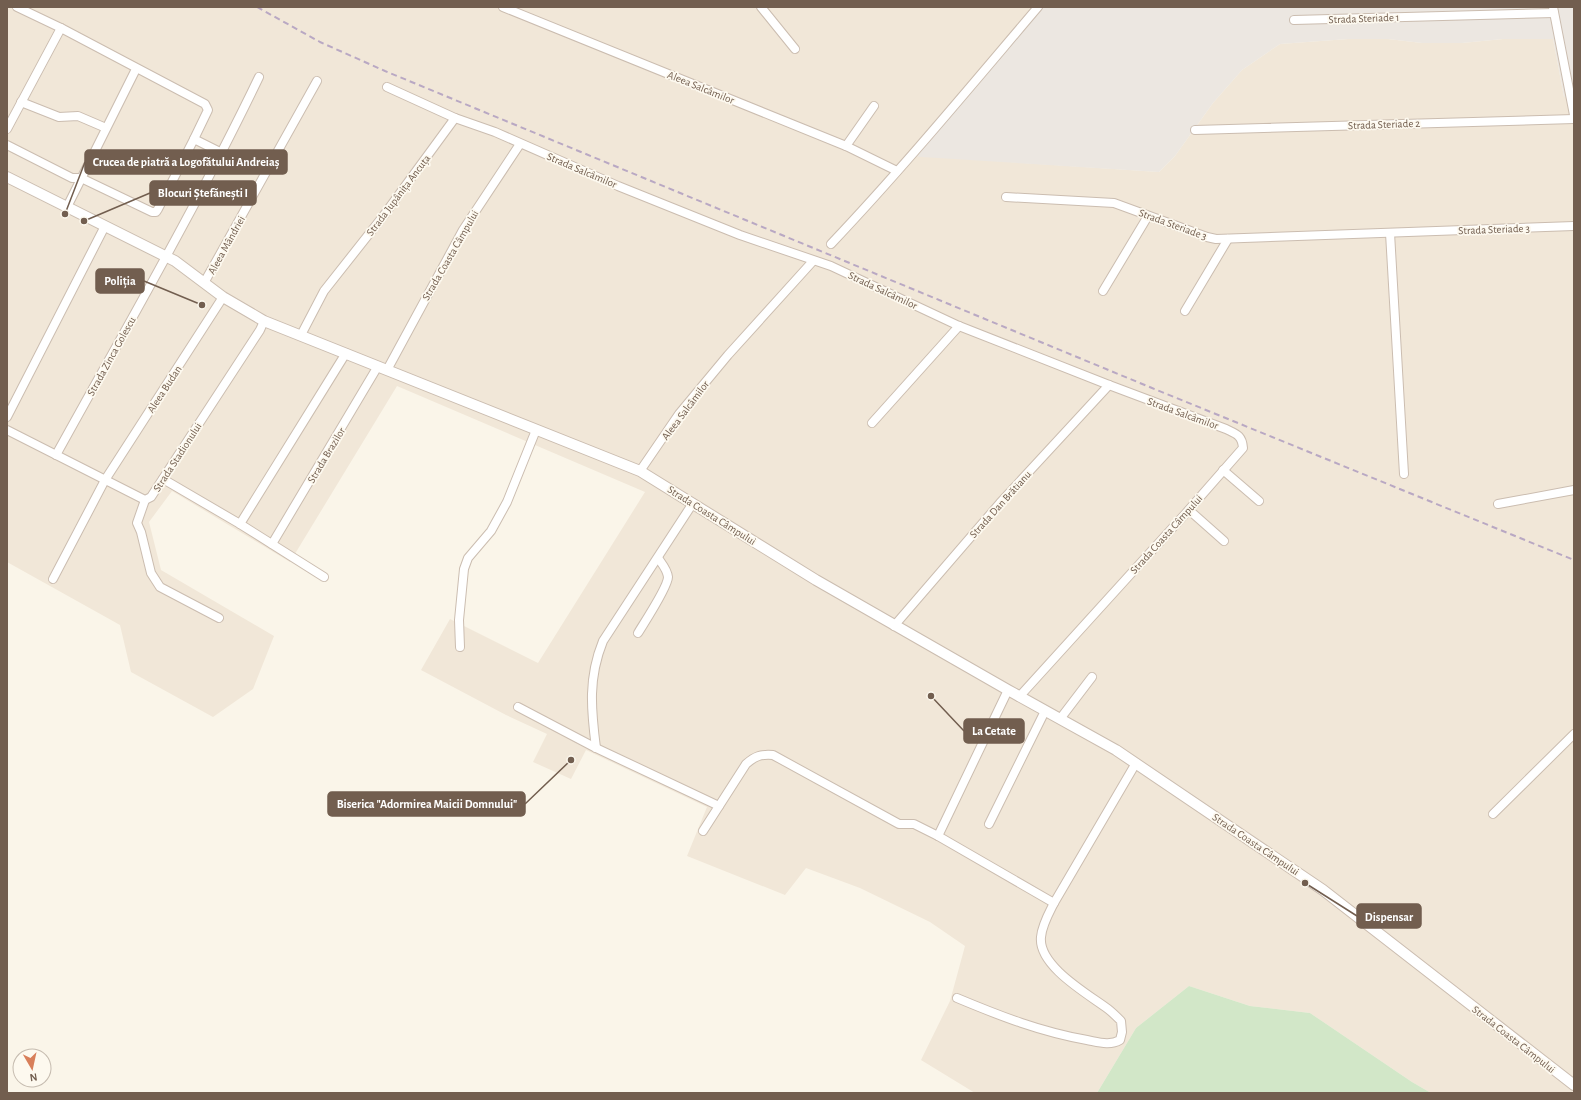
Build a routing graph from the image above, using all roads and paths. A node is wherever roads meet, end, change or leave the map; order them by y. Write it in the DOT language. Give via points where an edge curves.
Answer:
graph roads {
  1 [pos="17,7"];
  2 [pos="503,7"];
  3 [pos="761,7"];
  4 [pos="1038,7"];
  5 [pos="1553,10"];
  6 [pos="1294,20"];
  7 [pos="61,28"];
  8 [pos="796,49"];
  9 [pos="136,69"];
  10 [pos="259,77"];
  11 [pos="318,81"];
  12 [pos="387,87"];
  13 [pos="21,102"];
  14 [pos="874,106"];
  15 [pos="1574,114"];
  16 [pos="455,118"];
  17 [pos="1574,119"];
  18 [pos="106,128"];
  19 [pos="7,129"];
  20 [pos="1195,130"];
  21 [pos="194,139"];
  22 [pos="520,144"];
  23 [pos="7,145"];
  24 [pos="846,146"];
  25 [pos="222,153"];
  26 [pos="897,171"];
  27 [pos="7,177"];
  28 [pos="81,178"];
  29 [pos="1006,197"];
  30 [pos="67,207"];
  31 [pos="1148,216"];
  32 [pos="105,226"];
  33 [pos="1574,226"];
  34 [pos="1390,233"];
  35 [pos="1228,239"];
  36 [pos="831,244"];
  37 [pos="166,257"];
  38 [pos="813,261"];
  39 [pos="204,283"];
  40 [pos="1103,291"];
  41 [pos="223,298"];
  42 [pos="1185,311"];
  43 [pos="264,321"];
  44 [pos="959,326"];
  45 [pos="301,335"];
  46 [pos="346,353"];
  47 [pos="383,368"];
  48 [pos="1108,385"];
  49 [pos="7,417"];
  50 [pos="872,423"];
  51 [pos="7,430"];
  52 [pos="536,430"];
  53 [pos="1243,440"];
  54 [pos="56,456"];
  55 [pos="1223,470"];
  56 [pos="640,471"];
  57 [pos="1404,474"];
  58 [pos="163,479"];
  59 [pos="105,480"];
  60 [pos="1574,490"];
  61 [pos="145,500"];
  62 [pos="1259,501"];
  63 [pos="693,503"];
  64 [pos="1498,504"];
  65 [pos="1188,510"];
  66 [pos="240,524"];
  67 [pos="1224,541"];
  68 [pos="272,544"];
  69 [pos="658,558"];
  70 [pos="324,578"];
  71 [pos="52,579"];
  72 [pos="219,618"];
  73 [pos="894,626"];
  74 [pos="638,633"];
  75 [pos="460,647"];
  76 [pos="1092,677"];
  77 [pos="1008,690"];
  78 [pos="1019,696"];
  79 [pos="518,707"];
  80 [pos="1045,711"];
  81 [pos="1060,719"];
  82 [pos="1574,734"];
  83 [pos="596,748"];
  84 [pos="1136,763"];
  85 [pos="719,806"];
  86 [pos="1493,814"];
  87 [pos="989,824"];
  88 [pos="703,831"];
  89 [pos="938,836"];
  90 [pos="1054,903"];
  91 [pos="957,998"];
  92 [pos="1574,1085"];
  1 -- 7 [label="street"];
  2 -- 24 [label="street, Aleea Salcâmilor"];
  3 -- 8 [label="street"];
  4 -- 26 [label="street"];
  5 -- 6 [label="street, Strada Steriade 1"];
  5 -- 15 [label="street"];
  7 -- 9 [label="street"];
  7 -- 13 [label="street"];
  9 -- 18 [label="street"];
  9 -- 21 [label="street" via="207,106 208,110"];
  10 -- 25 [label="street"];
  11 -- 39 [label="street, Aleea Mândriei"];
  12 -- 16 [label="street"];
  13 -- 18 [label="street" via="59,117 78,116"];
  13 -- 19 [label="street"];
  14 -- 24 [label="street"];
  16 -- 22 [label="street, Strada Salcâmilor"];
  16 -- 45 [label="street, Strada Jupânița Ancuța" via="324,291"];
  17 -- 20 [label="street, Strada Steriade 2"];
  18 -- 28 [label="street"];
  21 -- 25 [label="street"];
  21 -- 28 [label="street" via="156,212"];
  22 -- 38 [label="street, Strada Salcâmilor" via="622,188"];
  22 -- 47 [label="street, Strada Coasta Câmpului" via="463,230"];
  23 -- 28 [label="street" via="72,178"];
  24 -- 26 [label="street, Aleea Salcâmilor"];
  25 -- 37 [label="street"];
  26 -- 36 [label="street"];
  27 -- 30 [label="street, Strada Coasta Câmpului"];
  28 -- 30 [label="street"];
  29 -- 31 [label="street, Strada Steriade 3" via="1114,203"];
  30 -- 32 [label="street, Strada Coasta Câmpului"];
  31 -- 35 [label="street, Strada Steriade 3" via="1207,237"];
  31 -- 40 [label="street"];
  32 -- 37 [label="street, Strada Coasta Câmpului"];
  32 -- 49 [label="street"];
  33 -- 34 [label="street, Strada Steriade 3"];
  34 -- 35 [label="street, Strada Steriade 3"];
  34 -- 57 [label="street"];
  35 -- 42 [label="street"];
  37 -- 39 [label="street, Strada Coasta Câmpului"];
  37 -- 54 [label="street, Strada Zinca Golescu"];
  38 -- 44 [label="street, Strada Salcâmilor" via="831,266"];
  38 -- 56 [label="street, Aleea Salcâmilor" via="688,403"];
  39 -- 41 [label="street, Strada Coasta Câmpului"];
  41 -- 43 [label="street, Strada Coasta Câmpului"];
  41 -- 59 [label="street, Aleea Budan"];
  43 -- 45 [label="street, Strada Coasta Câmpului"];
  43 -- 58 [label="street, Strada Stadionului"];
  44 -- 48 [label="street, Strada Salcâmilor"];
  44 -- 50 [label="street"];
  45 -- 46 [label="street, Strada Coasta Câmpului"];
  46 -- 47 [label="street, Strada Coasta Câmpului"];
  46 -- 66 [label="street"];
  47 -- 52 [label="street, Strada Coasta Câmpului"];
  47 -- 68 [label="street, Strada Brazilor"];
  48 -- 53 [label="street, Strada Salcâmilor" via="1226,428"];
  48 -- 73 [label="street, Strada Dan Brătianu" via="1000,503"];
  51 -- 54 [label="street, Strada Stadionului"];
  52 -- 56 [label="street, Strada Coasta Câmpului"];
  52 -- 75 [label="street" via="507,502 491,531 468,558 464,569 459,620"];
  53 -- 55 [label="street, Strada Coasta Câmpului" via="1243,448"];
  54 -- 59 [label="street, Strada Stadionului"];
  55 -- 62 [label="street"];
  55 -- 65 [label="street, Strada Coasta Câmpului"];
  56 -- 63 [label="street, Strada Coasta Câmpului"];
  58 -- 61 [label="street, Strada Stadionului" via="151,497"];
  58 -- 66 [label="street"];
  59 -- 61 [label="street, Strada Stadionului"];
  59 -- 71 [label="street, Aleea Budan"];
  60 -- 64 [label="street"];
  61 -- 72 [label="street" via="137,523 150,573 160,588"];
  63 -- 69 [label="street"];
  63 -- 73 [label="street, Strada Coasta Câmpului" via="800,571"];
  65 -- 67 [label="street"];
  65 -- 78 [label="street, Strada Coasta Câmpului"];
  66 -- 68 [label="street"];
  68 -- 70 [label="street"];
  69 -- 74 [label="street" via="666,568 668,579"];
  69 -- 83 [label="street" via="604,641 597,657 591,709"];
  73 -- 77 [label="street, Strada Coasta Câmpului"];
  76 -- 81 [label="street"];
  77 -- 78 [label="street, Strada Coasta Câmpului"];
  77 -- 89 [label="street"];
  78 -- 80 [label="street, Strada Coasta Câmpului"];
  79 -- 83 [label="street"];
  80 -- 81 [label="street, Strada Coasta Câmpului"];
  80 -- 87 [label="street"];
  81 -- 84 [label="street, Strada Coasta Câmpului"];
  82 -- 86 [label="street"];
  83 -- 85 [label="street"];
  84 -- 90 [label="street"];
  84 -- 92 [label="street, Strada Coasta Câmpului" via="1323,890"];
  85 -- 88 [label="street"];
  85 -- 89 [label="street" via="746,764 762,754 773,755 899,824 914,824"];
  89 -- 90 [label="street"];
  90 -- 91 [label="street" via="1041,937 1043,950 1053,965 1070,982 1121,1021 1120,1040 1114,1043 1103,1042 1044,1031"];
}
